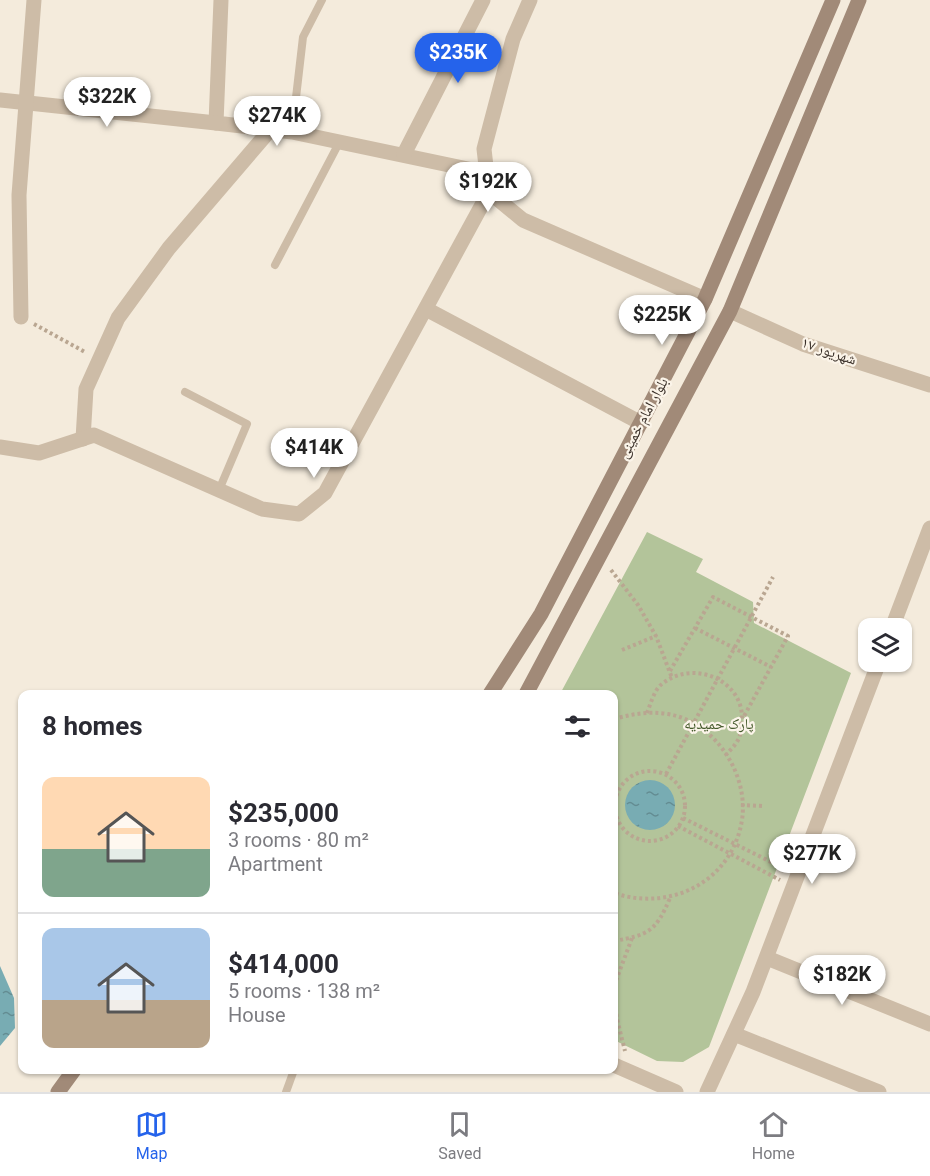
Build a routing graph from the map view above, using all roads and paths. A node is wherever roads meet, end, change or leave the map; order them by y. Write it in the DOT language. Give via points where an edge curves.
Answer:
graph roads {
  1 [pos="34,0"];
  2 [pos="221,0"];
  3 [pos="322,0"];
  4 [pos="483,0"];
  5 [pos="530,0"];
  6 [pos="833,0"];
  7 [pos="859,0"];
  8 [pos="0,100"];
  9 [pos="26,102"];
  10 [pos="216,123"];
  11 [pos="270,130"];
  12 [pos="292,132"];
  13 [pos="340,141"];
  14 [pos="404,154"];
  15 [pos="487,173"];
  16 [pos="489,192"];
  17 [pos="275,266"];
  18 [pos="705,299"];
  19 [pos="426,309"];
  20 [pos="730,311"];
  21 [pos="21,316"];
  22 [pos="99,359"];
  23 [pos="930,385"];
  24 [pos="185,392"];
  25 [pos="641,423"];
  26 [pos="83,438"];
  27 [pos="0,447"];
  28 [pos="219,490"];
  29 [pos="930,528"];
  30 [pos="600,556"];
  31 [pos="773,577"];
  32 [pos="751,617"];
  33 [pos="896,618"];
  34 [pos="695,628"];
  35 [pos="656,636"];
  36 [pos="734,648"];
  37 [pos="622,650"];
  38 [pos="771,667"];
  39 [pos="669,671"];
  40 [pos="875,672"];
  41 [pos="672,678"];
  42 [pos="718,678"];
  43 [pos="493,690"];
  44 [pos="528,690"];
  45 [pos="648,713"];
  46 [pos="618,718"];
  47 [pos="743,718"];
  48 [pos="693,723"];
  49 [pos="726,755"];
  50 [pos="666,774"];
  51 [pos="618,788"];
  52 [pos="741,805"];
  53 [pos="762,806"];
  54 [pos="683,818"];
  55 [pos="618,822"];
  56 [pos="678,826"];
  57 [pos="734,844"];
  58 [pos="729,853"];
  59 [pos="796,882"];
  60 [pos="618,894"];
  61 [pos="670,898"];
  62 [pos="632,938"];
  63 [pos="618,940"];
  64 [pos="766,958"];
  65 [pos="618,977"];
  66 [pos="618,1023"];
  67 [pos="930,1024"];
  68 [pos="734,1034"];
  69 [pos="618,1067"];
  70 [pos="630,1073"];
  71 [pos="71,1074"];
  72 [pos="293,1074"];
  73 [pos="58,1092"];
  74 [pos="286,1092"];
  75 [pos="676,1092"];
  76 [pos="707,1092"];
  77 [pos="879,1092"];
  1 -- 9 [label="street"];
  2 -- 10 [label="street"];
  3 -- 12 [label="lane" via="303,38"];
  4 -- 14 [label="street"];
  5 -- 15 [label="street" via="513,39 484,149"];
  6 -- 18 [label="main road, بلوار امام خمینی"];
  7 -- 20 [label="main road, بلوار امام خمینی"];
  8 -- 9 [label="street"];
  9 -- 10 [label="street"];
  9 -- 21 [label="street" via="19,195"];
  10 -- 11 [label="street"];
  11 -- 12 [label="street"];
  11 -- 22 [label="street" via="156,265 118,318"];
  12 -- 13 [label="street"];
  13 -- 14 [label="street"];
  13 -- 17 [label="lane"];
  14 -- 15 [label="street"];
  15 -- 16 [label="street"];
  16 -- 18 [label="street" via="523,220"];
  16 -- 19 [label="street"];
  18 -- 25 [label="main road, بلوار امام خمینی"];
  19 -- 25 [label="street"];
  19 -- 28 [label="street" via="325,493 299,514 262,509"];
  20 -- 23 [label="street, ۱۷ شهریور" via="803,344"];
  20 -- 30 [label="main road, بلوار امام خمینی"];
  21 -- 22 [label="path"];
  22 -- 26 [label="street" via="86,389"];
  24 -- 28 [label="lane" via="247,424"];
  25 -- 43 [label="main road, بلوار امام خمینی" via="541,614"];
  26 -- 27 [label="street" via="39,453"];
  26 -- 28 [label="street" via="94,435"];
  29 -- 33 [label="street"];
  30 -- 35 [label="path" via="638,604"];
  30 -- 44 [label="main road, بلوار امام خمینی"];
  31 -- 32 [label="path"];
  32 -- 34 [label="path" via="713,597"];
  32 -- 36 [label="path"];
  32 -- 38 [label="path" via="788,636"];
  34 -- 36 [label="path"];
  34 -- 39 [label="path"];
  35 -- 37 [label="path"];
  35 -- 39 [label="path"];
  36 -- 38 [label="path"];
  36 -- 42 [label="path"];
  38 -- 47 [label="path"];
  39 -- 41 [label="path"];
  40 -- 59 [label="street"];
  41 -- 42 [label="path" via="704,674"];
  41 -- 45 [label="path" via="661,684"];
  42 -- 47 [label="path" via="738,698"];
  42 -- 48 [label="path"];
  45 -- 46 [label="path"];
  45 -- 48 [label="path" via="669,714"];
  47 -- 49 [label="path" via="739,739"];
  48 -- 49 [label="path" via="717,742"];
  48 -- 50 [label="path"];
  49 -- 52 [label="path" via="739,783"];
  50 -- 51 [label="path" via="638,771"];
  50 -- 54 [label="path" via="680,787 685,802"];
  52 -- 53 [label="path"];
  52 -- 57 [label="path" via="742,820"];
  54 -- 56 [label="path"];
  54 -- 57 [label="path"];
  55 -- 56 [label="path" via="630,836 645,842 661,840"];
  56 -- 58 [label="path"];
  57 -- 58 [label="path"];
  57 -- 59 [label="path"];
  58 -- 59 [label="path"];
  58 -- 61 [label="path" via="718,870 696,887"];
  59 -- 64 [label="street"];
  60 -- 61 [label="path" via="642,900"];
  61 -- 62 [label="path" via="653,929"];
  62 -- 63 [label="path"];
  62 -- 65 [label="path"];
  64 -- 67 [label="street"];
  64 -- 68 [label="street"];
  66 -- 70 [label="path"];
  68 -- 76 [label="street"];
  68 -- 77 [label="street"];
  69 -- 70 [label="street"];
  70 -- 75 [label="street"];
  71 -- 73 [label="main road"];
  72 -- 74 [label="lane"];
}
